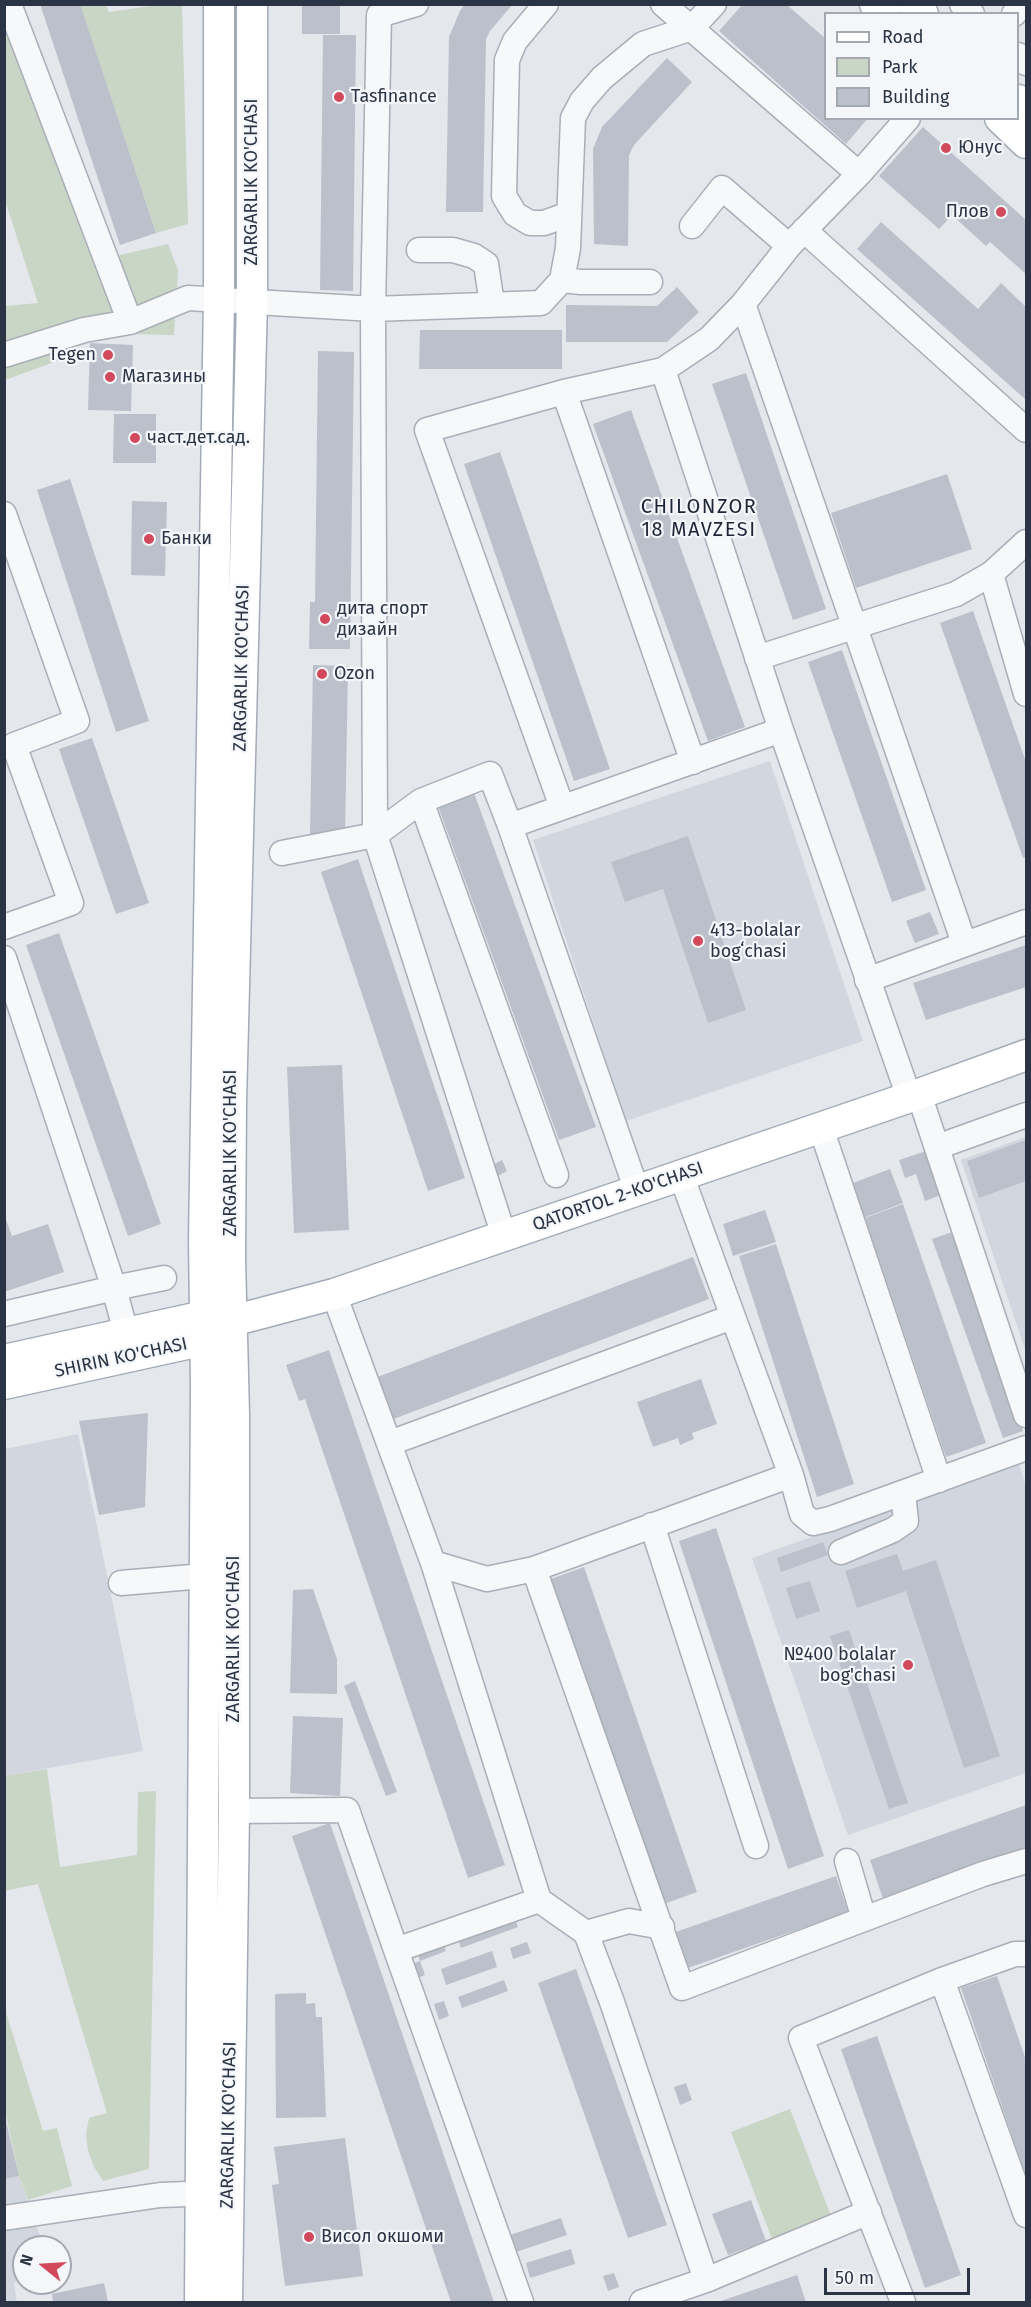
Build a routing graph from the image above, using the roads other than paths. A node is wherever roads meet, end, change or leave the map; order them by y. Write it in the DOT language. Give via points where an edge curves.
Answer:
graph roads {
  1 [pos="9,4"];
  2 [pos="219,4"];
  3 [pos="252,4"];
  4 [pos="416,4"];
  5 [pos="546,4"];
  6 [pos="663,4"];
  7 [pos="714,4"];
  8 [pos="692,28"];
  9 [pos="906,120"];
  10 [pos="1002,120"];
  11 [pos="1026,143"];
  12 [pos="859,174"];
  13 [pos="569,214"];
  14 [pos="692,226"];
  15 [pos="796,238"];
  16 [pos="419,250"];
  17 [pos="562,279"];
  18 [pos="650,282"];
  19 [pos="219,298"];
  20 [pos="252,301"];
  21 [pos="492,304"];
  22 [pos="743,304"];
  23 [pos="373,309"];
  24 [pos="130,322"];
  25 [pos="4,355"];
  26 [pos="663,370"];
  27 [pos="564,392"];
  28 [pos="1026,430"];
  29 [pos="4,514"];
  30 [pos="1026,542"];
  31 [pos="991,574"];
  32 [pos="854,627"];
  33 [pos="757,658"];
  34 [pos="1026,694"];
  35 [pos="781,730"];
  36 [pos="9,747"];
  37 [pos="693,762"];
  38 [pos="422,801"];
  39 [pos="562,807"];
  40 [pos="510,826"];
  41 [pos="375,836"];
  42 [pos="282,853"];
  43 [pos="1026,922"];
  44 [pos="4,927"];
  45 [pos="964,943"];
  46 [pos="4,958"];
  47 [pos="867,980"];
  48 [pos="1026,1055"];
  49 [pos="914,1096"];
  50 [pos="1026,1115"];
  51 [pos="821,1128"];
  52 [pos="937,1147"];
  53 [pos="556,1175"];
  54 [pos="681,1175"];
  55 [pos="637,1191"];
  56 [pos="504,1236"];
  57 [pos="164,1278"];
  58 [pos="114,1288"];
  59 [pos="334,1294"];
  60 [pos="4,1314"];
  61 [pos="732,1317"];
  62 [pos="214,1325"];
  63 [pos="126,1333"];
  64 [pos="4,1360"];
  65 [pos="4,1384"];
  66 [pos="1026,1415"];
  67 [pos="390,1443"];
  68 [pos="1026,1448"];
  69 [pos="791,1475"];
  70 [pos="939,1480"];
  71 [pos="903,1493"];
  72 [pos="652,1526"];
  73 [pos="841,1552"];
  74 [pos="434,1563"];
  75 [pos="534,1569"];
  76 [pos="204,1576"];
  77 [pos="121,1582"];
  78 [pos="234,1811"];
  79 [pos="756,1846"];
  80 [pos="847,1861"];
  81 [pos="1026,1861"];
  82 [pos="539,1900"];
  83 [pos="864,1919"];
  84 [pos="662,1927"];
  85 [pos="586,1933"];
  86 [pos="396,1950"];
  87 [pos="1026,1954"];
  88 [pos="942,1980"];
  89 [pos="215,2193"];
  90 [pos="869,2212"];
  91 [pos="1026,2215"];
  92 [pos="4,2218"];
  93 [pos="706,2280"];
  94 [pos="200,2302"];
  95 [pos="227,2302"];
  96 [pos="521,2302"];
  97 [pos="642,2302"];
  98 [pos="903,2302"];
  1 -- 24 [label="street"];
  2 -- 19 [label="main road, ZARGARLIK KO'CHASI"];
  3 -- 20 [label="main road, ZARGARLIK KO'CHASI"];
  4 -- 23 [label="street" via="379,15"];
  5 -- 13 [label="street" via="515,41 507,60 504,195 515,214 530,223 544,223"];
  6 -- 8 [label="street"];
  7 -- 8 [label="street"];
  8 -- 12 [label="street"];
  8 -- 13 [label="street" via="643,44 602,78 582,101 573,118"];
  9 -- 12 [label="street"];
  10 -- 11 [label="main road"];
  12 -- 15 [label="street"];
  13 -- 17 [label="street"];
  14 -- 15 [label="street" via="722,188"];
  15 -- 22 [label="street"];
  15 -- 28 [label="street"];
  16 -- 21 [label="street" via="453,250 486,264"];
  17 -- 18 [label="street"];
  17 -- 21 [label="street" via="541,303"];
  19 -- 20 [label="street"];
  19 -- 24 [label="street" via="188,298"];
  19 -- 62 [label="main road, ZARGARLIK KO'CHASI" via="204,1228"];
  20 -- 23 [label="street"];
  20 -- 62 [label="main road, ZARGARLIK KO'CHASI" via="231,1101"];
  21 -- 23 [label="street"];
  22 -- 26 [label="street" via="709,339"];
  22 -- 32 [label="street"];
  23 -- 41 [label="street"];
  24 -- 25 [label="street" via="84,330"];
  26 -- 27 [label="street"];
  26 -- 33 [label="street"];
  27 -- 37 [label="street"];
  27 -- 39 [label="street" via="427,430"];
  29 -- 36 [label="street" via="77,721"];
  30 -- 31 [label="street"];
  31 -- 32 [label="street" via="956,594"];
  31 -- 34 [label="street"];
  32 -- 33 [label="street"];
  32 -- 45 [label="street"];
  33 -- 35 [label="street"];
  35 -- 37 [label="street"];
  35 -- 47 [label="street"];
  36 -- 44 [label="street" via="70,903"];
  37 -- 39 [label="street"];
  38 -- 40 [label="street" via="489,774"];
  38 -- 41 [label="street"];
  38 -- 53 [label="street"];
  39 -- 40 [label="street"];
  40 -- 55 [label="street"];
  41 -- 42 [label="street"];
  41 -- 56 [label="street"];
  43 -- 45 [label="street"];
  45 -- 47 [label="street"];
  46 -- 58 [label="street"];
  47 -- 49 [label="street"];
  48 -- 49 [label="main road, QATORTOL 2-KO'CHASI"];
  49 -- 51 [label="main road, QATORTOL 2-KO'CHASI"];
  49 -- 52 [label="street"];
  50 -- 52 [label="street"];
  51 -- 54 [label="main road, QATORTOL 2-KO'CHASI"];
  51 -- 70 [label="street"];
  52 -- 66 [label="street"];
  54 -- 55 [label="main road, QATORTOL 2-KO'CHASI"];
  54 -- 61 [label="street"];
  55 -- 56 [label="main road, QATORTOL 2-KO'CHASI"];
  56 -- 59 [label="main road, QATORTOL 2-KO'CHASI"];
  57 -- 58 [label="street"];
  58 -- 60 [label="street"];
  58 -- 63 [label="street"];
  59 -- 62 [label="main road, QATORTOL 2-KO'CHASI"];
  59 -- 67 [label="street"];
  61 -- 67 [label="street"];
  61 -- 69 [label="street"];
  62 -- 63 [label="main road, SHIRIN KO'CHASI"];
  62 -- 65 [label="main road, SHIRIN KO'CHASI"];
  62 -- 76 [label="main road, ZARGARLIK KO'CHASI"];
  62 -- 78 [label="main road, ZARGARLIK KO'CHASI" via="234,1404"];
  63 -- 64 [label="main road, SHIRIN KO'CHASI"];
  67 -- 74 [label="street"];
  68 -- 70 [label="street"];
  69 -- 71 [label="street" via="802,1514 813,1523"];
  69 -- 72 [label="street"];
  70 -- 71 [label="street"];
  71 -- 73 [label="street" via="906,1521"];
  72 -- 75 [label="street"];
  72 -- 79 [label="street"];
  74 -- 75 [label="street" via="488,1579"];
  74 -- 82 [label="street"];
  75 -- 84 [label="street"];
  76 -- 77 [label="street"];
  76 -- 89 [label="main road, ZARGARLIK KO'CHASI"];
  78 -- 86 [label="street" via="347,1810"];
  78 -- 89 [label="main road, ZARGARLIK KO'CHASI"];
  80 -- 83 [label="street"];
  81 -- 83 [label="street"];
  82 -- 85 [label="street"];
  82 -- 86 [label="street"];
  83 -- 84 [label="street" via="682,1988"];
  84 -- 85 [label="street" via="629,1920"];
  85 -- 93 [label="street"];
  86 -- 96 [label="street"];
  87 -- 88 [label="street" via="1014,1954"];
  88 -- 90 [label="street" via="801,2038"];
  88 -- 91 [label="street"];
  89 -- 92 [label="street" via="160,2195"];
  89 -- 94 [label="main road, ZARGARLIK KO'CHASI"];
  89 -- 95 [label="main road, ZARGARLIK KO'CHASI"];
  90 -- 93 [label="street"];
  90 -- 98 [label="street"];
  93 -- 97 [label="street"];
}
